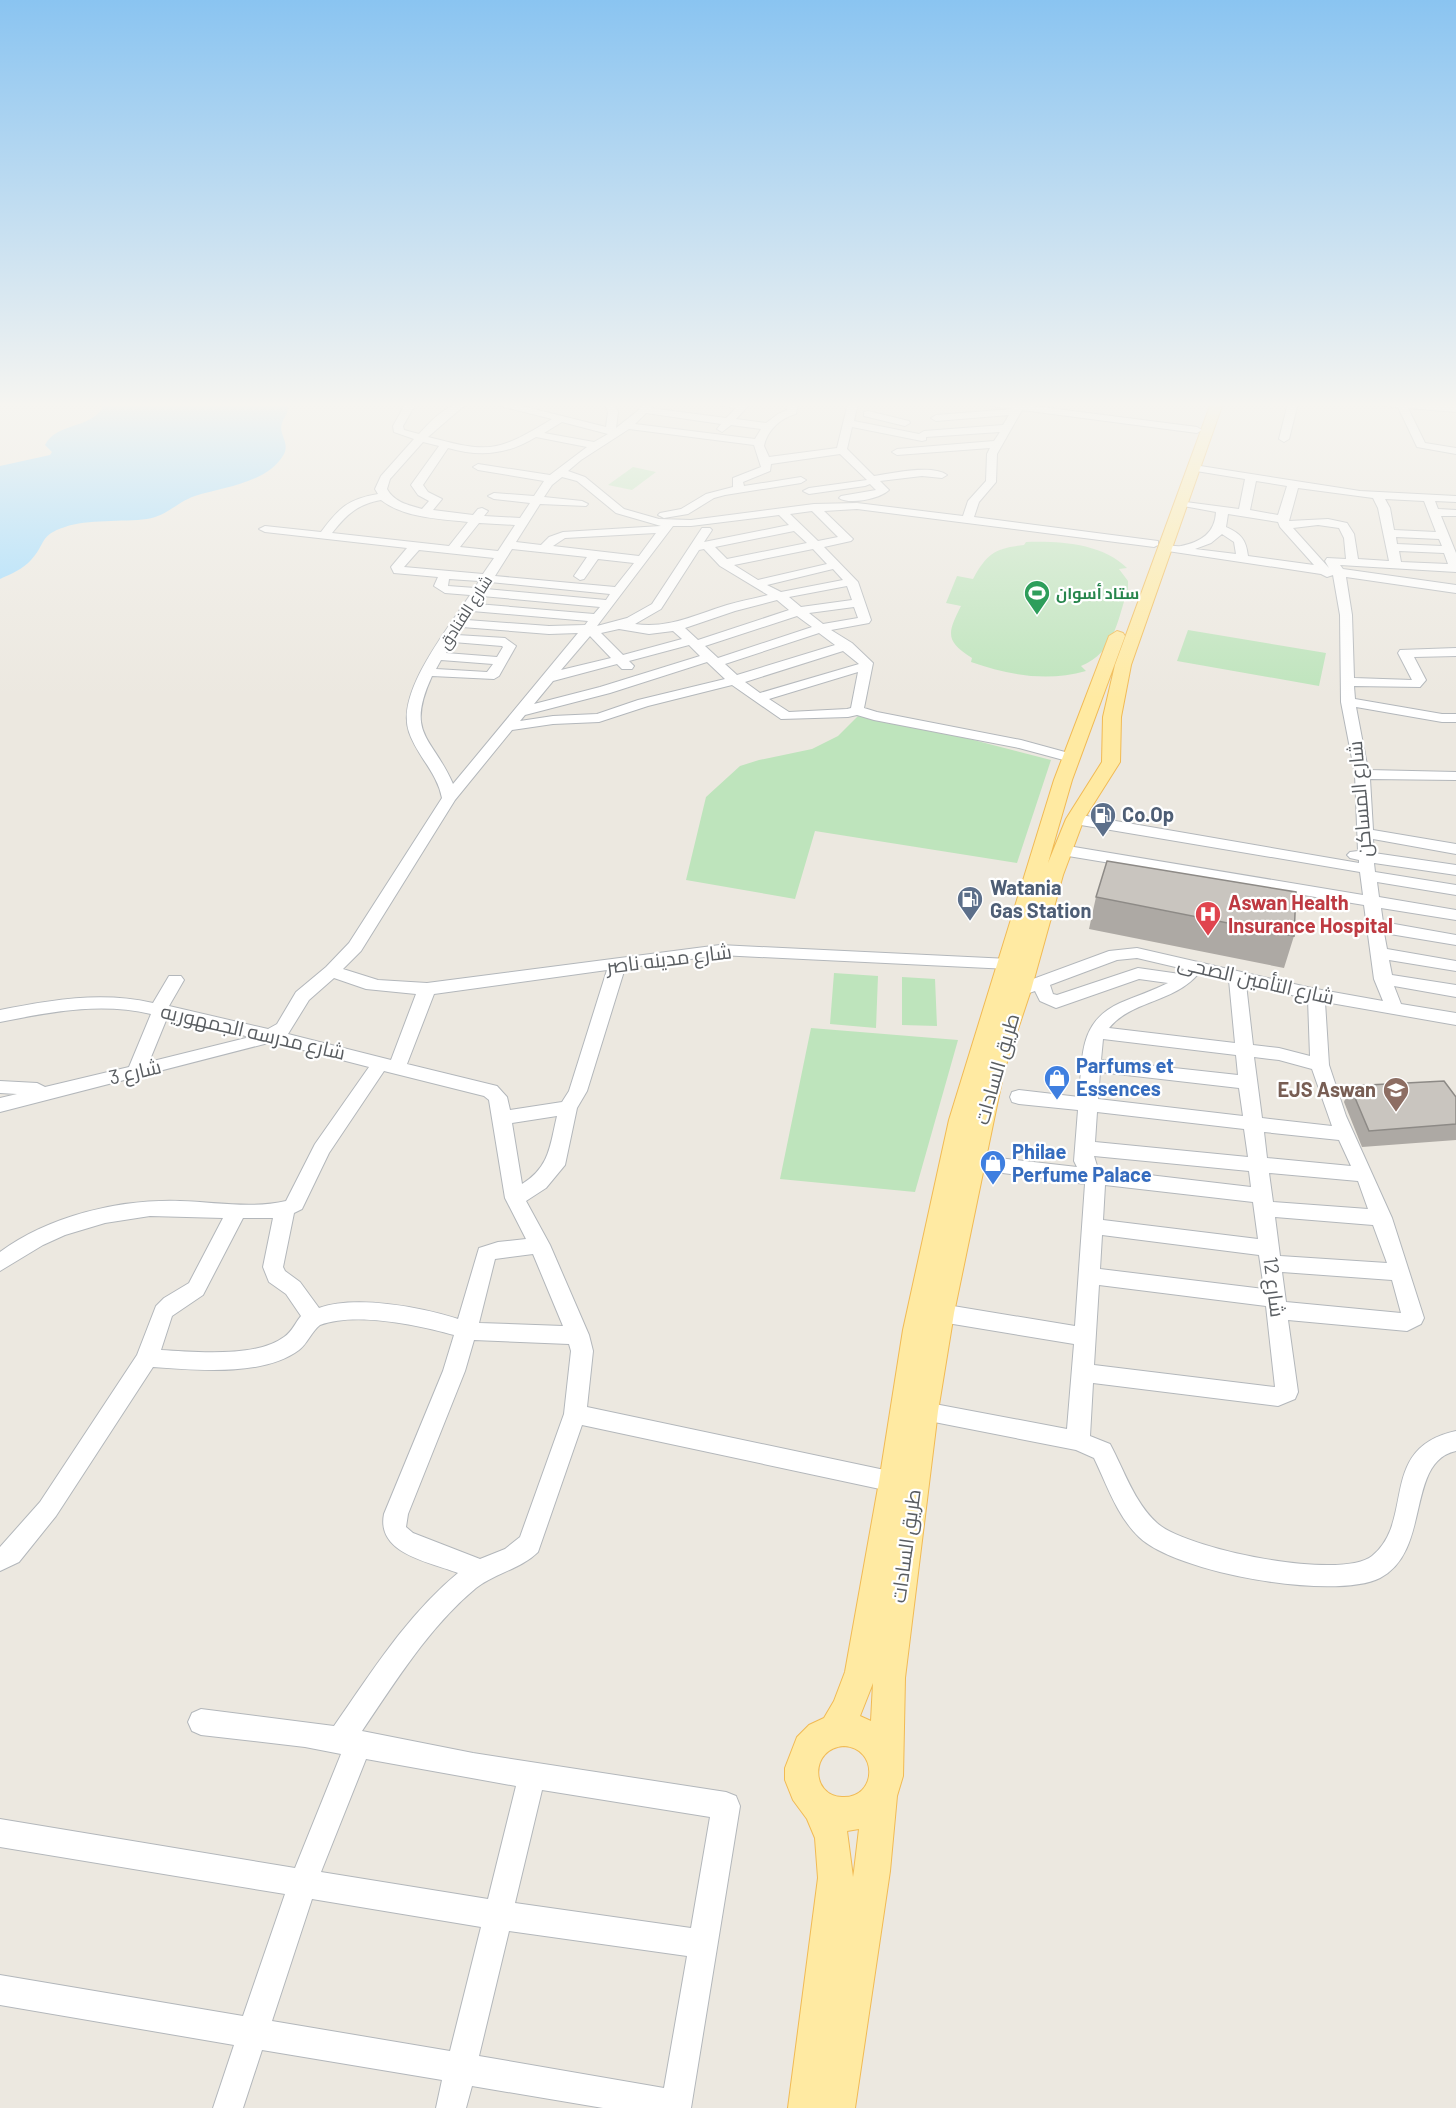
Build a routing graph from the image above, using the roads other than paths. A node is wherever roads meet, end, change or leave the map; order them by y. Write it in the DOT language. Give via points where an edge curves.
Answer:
graph roads {
  1 [pos="357,501"];
  2 [pos="390,501"];
  3 [pos="434,501"];
  4 [pos="490,501"];
  5 [pos="513,501"];
  6 [pos="537,501"];
  7 [pos="607,501"];
  8 [pos="703,501"];
  9 [pos="816,501"];
  10 [pos="836,501"];
  11 [pos="974,501"];
  12 [pos="1182,501"];
  13 [pos="1246,501"];
  14 [pos="1289,501"];
  15 [pos="1381,501"];
  16 [pos="1393,501"];
  17 [pos="1453,501"];
  18 [pos="1182,503"];
  19 [pos="582,504"];
  20 [pos="818,505"];
  21 [pos="1384,508"];
  22 [pos="1222,509"];
  23 [pos="530,511"];
  24 [pos="781,511"];
  25 [pos="620,512"];
  26 [pos="1244,512"];
  27 [pos="425,513"];
  28 [pos="1456,513"];
  29 [pos="574,515"];
  30 [pos="1437,517"];
  31 [pos="477,518"];
  32 [pos="968,518"];
  33 [pos="712,521"];
  34 [pos="1284,522"];
  35 [pos="1456,525"];
  36 [pos="667,526"];
  37 [pos="797,527"];
  38 [pos="1389,528"];
  39 [pos="266,529"];
  40 [pos="1220,529"];
  41 [pos="324,536"];
  42 [pos="815,545"];
  43 [pos="1172,546"];
  44 [pos="416,547"];
  45 [pos="459,547"];
  46 [pos="701,547"];
  47 [pos="1392,547"];
  48 [pos="544,549"];
  49 [pos="505,550"];
  50 [pos="556,555"];
  51 [pos="1242,556"];
  52 [pos="386,557"];
  53 [pos="405,559"];
  54 [pos="591,559"];
  55 [pos="643,560"];
  56 [pos="1315,560"];
  57 [pos="1454,562"];
  58 [pos="724,563"];
  59 [pos="1353,563"];
  60 [pos="455,564"];
  61 [pos="836,565"];
  62 [pos="1396,565"];
  63 [pos="1328,566"];
  64 [pos="493,568"];
  65 [pos="439,570"];
  66 [pos="580,576"];
  67 [pos="486,579"];
  68 [pos="1341,579"];
  69 [pos="525,582"];
  70 [pos="852,582"];
  71 [pos="756,584"];
  72 [pos="569,586"];
  73 [pos="623,586"];
  74 [pos="1456,589"];
  75 [pos="477,592"];
  76 [pos="520,596"];
  77 [pos="779,596"];
  78 [pos="563,600"];
  79 [pos="858,603"];
  80 [pos="609,604"];
  81 [pos="468,607"];
  82 [pos="516,611"];
  83 [pos="798,611"];
  84 [pos="530,612"];
  85 [pos="556,614"];
  86 [pos="457,622"];
  87 [pos="618,625"];
  88 [pos="507,627"];
  89 [pos="676,627"];
  90 [pos="523,628"];
  91 [pos="590,628"];
  92 [pos="823,628"];
  93 [pos="447,638"];
  94 [pos="499,642"];
  95 [pos="693,643"];
  96 [pos="847,646"];
  97 [pos="1456,652"];
  98 [pos="436,656"];
  99 [pos="621,660"];
  100 [pos="713,660"];
  101 [pos="501,661"];
  102 [pos="865,666"];
  103 [pos="427,672"];
  104 [pos="547,678"];
  105 [pos="640,679"];
  106 [pos="736,680"];
  107 [pos="1348,682"];
  108 [pos="570,698"];
  109 [pos="758,698"];
  110 [pos="1348,702"];
  111 [pos="857,710"];
  112 [pos="519,712"];
  113 [pos="585,718"];
  114 [pos="1456,718"];
  115 [pos="506,727"];
  116 [pos="1072,755"];
  117 [pos="1105,762"];
  118 [pos="1362,774"];
  119 [pos="1456,776"];
  120 [pos="449,798"];
  121 [pos="1075,819"];
  122 [pos="1365,833"];
  123 [pos="1456,849"];
  124 [pos="1062,850"];
  125 [pos="1367,867"];
  126 [pos="1456,870"];
  127 [pos="1456,891"];
  128 [pos="1371,901"];
  129 [pos="1456,915"];
  130 [pos="1375,926"];
  131 [pos="1456,940"];
  132 [pos="1129,953"];
  133 [pos="1379,953"];
  134 [pos="1019,960"];
  135 [pos="617,965"];
  136 [pos="1456,966"];
  137 [pos="1081,967"];
  138 [pos="332,971"];
  139 [pos="1138,973"];
  140 [pos="1190,973"];
  141 [pos="1059,975"];
  142 [pos="1237,977"];
  143 [pos="1383,979"];
  144 [pos="175,980"];
  145 [pos="1030,985"];
  146 [pos="1099,987"];
  147 [pos="427,989"];
  148 [pos="1456,991"];
  149 [pos="1316,994"];
  150 [pos="1395,1009"];
  151 [pos="159,1010"];
  152 [pos="0,1016"];
  153 [pos="1456,1019"];
  154 [pos="1096,1032"];
  155 [pos="268,1035"];
  156 [pos="1244,1049"];
  157 [pos="388,1065"];
  158 [pos="1091,1065"];
  159 [pos="1320,1065"];
  160 [pos="136,1072"];
  161 [pos="1248,1083"];
  162 [pos="72,1086"];
  163 [pos="0,1088"];
  164 [pos="1019,1097"];
  165 [pos="0,1105"];
  166 [pos="1088,1105"];
  167 [pos="568,1108"];
  168 [pos="501,1109"];
  169 [pos="1253,1124"];
  170 [pos="1345,1134"];
  171 [pos="1085,1148"];
  172 [pos="972,1162"];
  173 [pos="1258,1166"];
  174 [pos="1365,1175"];
  175 [pos="1093,1177"];
  176 [pos="515,1198"];
  177 [pos="1264,1203"];
  178 [pos="237,1210"];
  179 [pos="285,1210"];
  180 [pos="1382,1218"];
  181 [pos="1093,1226"];
  182 [pos="540,1245"];
  183 [pos="1270,1255"];
  184 [pos="0,1263"];
  185 [pos="1400,1272"];
  186 [pos="1090,1276"];
  187 [pos="1277,1304"];
  188 [pos="941,1313"];
  189 [pos="314,1317"];
  190 [pos="466,1330"];
  191 [pos="578,1335"];
  192 [pos="1086,1336"];
  193 [pos="147,1358"];
  194 [pos="1084,1373"];
  195 [pos="924,1411"];
  196 [pos="575,1414"];
  197 [pos="1078,1441"];
  198 [pos="1456,1441"];
  199 [pos="894,1482"];
  200 [pos="0,1560"];
  201 [pos="481,1570"];
  202 [pos="201,1722"];
  203 [pos="835,1730"];
  204 [pos="349,1742"];
  205 [pos="532,1774"];
  206 [pos="883,1781"];
  207 [pos="820,1807"];
  208 [pos="0,1833"];
  209 [pos="303,1882"];
  210 [pos="497,1915"];
  211 [pos="702,1944"];
  212 [pos="0,1990"];
  213 [pos="252,2034"];
  214 [pos="461,2070"];
  215 [pos="676,2107"];
  216 [pos="228,2108"];
  217 [pos="451,2108"];
  218 [pos="807,2108"];
  219 [pos="836,2108"];
  1 -- 41 [label="street"];
  2 -- 27 [label="street"];
  3 -- 27 [label="street"];
  4 -- 31 [label="street"];
  5 -- 23 [label="street"];
  6 -- 23 [label="street, شارع الفنادق"];
  7 -- 25 [label="street"];
  8 -- 25 [label="street" via="674,514"];
  9 -- 20 [label="street"];
  10 -- 20 [label="street"];
  11 -- 32 [label="street"];
  12 -- 43 [label="main road, طريق السادات"];
  13 -- 26 [label="street"];
  14 -- 34 [label="street"];
  15 -- 21 [label="street"];
  16 -- 30 [label="street"];
  17 -- 30 [label="street"];
  18 -- 22 [label="street"];
  18 -- 43 [label="main road, طريق السادات"];
  19 -- 23 [label="street"];
  20 -- 24 [label="street"];
  20 -- 32 [label="street"];
  20 -- 42 [label="street" via="847,539"];
  21 -- 30 [label="street"];
  21 -- 38 [label="street"];
  22 -- 26 [label="street"];
  22 -- 40 [label="street"];
  23 -- 29 [label="street"];
  23 -- 31 [label="street"];
  23 -- 49 [label="street, شارع الفنادق"];
  24 -- 33 [label="street"];
  24 -- 37 [label="street"];
  25 -- 36 [label="street"];
  26 -- 34 [label="street"];
  27 -- 31 [label="street"];
  28 -- 30 [label="street"];
  30 -- 35 [label="street"];
  30 -- 38 [label="street"];
  30 -- 57 [label="street"];
  31 -- 45 [label="street"];
  32 -- 43 [label="street"];
  33 -- 36 [label="street"];
  33 -- 46 [label="street"];
  34 -- 56 [label="street"];
  34 -- 59 [label="street" via="1344,525"];
  36 -- 48 [label="street" via="563,535"];
  36 -- 55 [label="street"];
  37 -- 42 [label="street"];
  37 -- 46 [label="street"];
  38 -- 47 [label="street"];
  39 -- 41 [label="street"];
  40 -- 43 [label="street" via="1210,539"];
  40 -- 51 [label="street" via="1238,538"];
  41 -- 44 [label="street"];
  42 -- 58 [label="street"];
  42 -- 61 [label="street"];
  43 -- 51 [label="street"];
  43 -- 116 [label="main road, طريق السادات"];
  43 -- 117 [label="main road, طريق السادات" via="1120,675"];
  44 -- 45 [label="street"];
  44 -- 53 [label="street"];
  45 -- 49 [label="street"];
  45 -- 60 [label="street"];
  46 -- 58 [label="street"];
  46 -- 87 [label="street" via="657,606"];
  47 -- 57 [label="street"];
  47 -- 62 [label="street"];
  48 -- 49 [label="street"];
  48 -- 50 [label="street"];
  49 -- 50 [label="street"];
  49 -- 64 [label="street, شارع الفنادق"];
  50 -- 54 [label="street"];
  51 -- 56 [label="street"];
  51 -- 63 [label="street"];
  52 -- 53 [label="street"];
  53 -- 65 [label="street" via="398,570"];
  54 -- 55 [label="street"];
  54 -- 66 [label="street"];
  55 -- 73 [label="street"];
  56 -- 63 [label="street"];
  57 -- 62 [label="street"];
  58 -- 71 [label="street"];
  59 -- 62 [label="street"];
  59 -- 63 [label="street"];
  60 -- 64 [label="street"];
  60 -- 65 [label="street"];
  61 -- 70 [label="street"];
  61 -- 71 [label="street"];
  63 -- 68 [label="street"];
  64 -- 66 [label="street"];
  64 -- 67 [label="street, شارع الفنادق"];
  65 -- 67 [label="street"];
  65 -- 75 [label="street" via="441,588"];
  66 -- 73 [label="street"];
  67 -- 69 [label="street"];
  67 -- 75 [label="street, شارع الفنادق"];
  68 -- 74 [label="street"];
  68 -- 107 [label="street, شارع المساكن"];
  69 -- 72 [label="street"];
  69 -- 76 [label="street"];
  70 -- 77 [label="street"];
  70 -- 79 [label="street"];
  71 -- 77 [label="street"];
  72 -- 73 [label="street"];
  72 -- 78 [label="street"];
  73 -- 80 [label="street"];
  75 -- 76 [label="street"];
  75 -- 81 [label="street, شارع الفنادق"];
  76 -- 78 [label="street"];
  76 -- 82 [label="street"];
  77 -- 83 [label="street"];
  77 -- 89 [label="street"];
  78 -- 80 [label="street"];
  78 -- 85 [label="street"];
  79 -- 83 [label="street"];
  79 -- 92 [label="street" via="865,621"];
  80 -- 91 [label="street"];
  81 -- 82 [label="street"];
  81 -- 86 [label="street, شارع الفنادق"];
  82 -- 84 [label="street"];
  83 -- 92 [label="street"];
  83 -- 95 [label="street"];
  84 -- 85 [label="street"];
  84 -- 90 [label="street"];
  85 -- 91 [label="street"];
  86 -- 88 [label="street"];
  86 -- 93 [label="street, شارع الفنادق"];
  87 -- 89 [label="street" via="649,630"];
  87 -- 91 [label="street"];
  88 -- 90 [label="street"];
  88 -- 94 [label="street"];
  89 -- 95 [label="street"];
  90 -- 91 [label="street"];
  91 -- 99 [label="street"];
  91 -- 104 [label="street"];
  92 -- 96 [label="street"];
  92 -- 100 [label="street"];
  93 -- 94 [label="street"];
  93 -- 98 [label="street, شارع الفنادق"];
  94 -- 101 [label="street" via="510,645"];
  95 -- 99 [label="street"];
  95 -- 100 [label="street"];
  96 -- 102 [label="street"];
  96 -- 106 [label="street"];
  97 -- 107 [label="street" via="1406,653 1419,680 1415,684"];
  98 -- 101 [label="street"];
  98 -- 103 [label="street, شارع الفنادق"];
  99 -- 104 [label="street"];
  99 -- 105 [label="street"];
  100 -- 105 [label="street"];
  100 -- 106 [label="street"];
  101 -- 103 [label="street" via="494,673 486,677"];
  102 -- 109 [label="street"];
  102 -- 111 [label="street"];
  103 -- 120 [label="street, شارع الفنادق" via="412,704 412,724 419,744 446,782"];
  104 -- 112 [label="street"];
  105 -- 108 [label="street"];
  106 -- 109 [label="street"];
  106 -- 113 [label="street" via="599,718"];
  107 -- 110 [label="street, شارع المساكن"];
  108 -- 112 [label="street"];
  108 -- 113 [label="street"];
  109 -- 111 [label="street" via="786,716"];
  110 -- 114 [label="street"];
  110 -- 118 [label="street, شارع المساكن"];
  111 -- 116 [label="street"];
  112 -- 115 [label="street"];
  113 -- 115 [label="street"];
  115 -- 120 [label="street"];
  116 -- 117 [label="main road" via="1095,747"];
  116 -- 117 [label="main road" via="1083,781"];
  116 -- 134 [label="main road, طريق السادات" via="1027,895"];
  117 -- 121 [label="main road, طريق السادات"];
  118 -- 119 [label="street"];
  118 -- 122 [label="street, شارع المساكن"];
  120 -- 138 [label="street" via="355,947"];
  121 -- 124 [label="main road, طريق السادات"];
  121 -- 125 [label="street" via="1309,860 1350,855"];
  122 -- 123 [label="street"];
  122 -- 125 [label="street, شارع المساكن"];
  124 -- 128 [label="street"];
  124 -- 134 [label="main road, طريق السادات"];
  125 -- 126 [label="street"];
  125 -- 127 [label="street"];
  125 -- 128 [label="street, شارع المساكن"];
  128 -- 129 [label="street"];
  128 -- 130 [label="street, شارع المساكن"];
  130 -- 131 [label="street"];
  130 -- 133 [label="street, شارع المساكن"];
  132 -- 137 [label="street, شارع التأمين الصحى"];
  132 -- 139 [label="street"];
  132 -- 140 [label="street, شارع التأمين الصحى"];
  133 -- 136 [label="street"];
  133 -- 143 [label="street, شارع المساكن"];
  134 -- 135 [label="street, شارع مدينه ناصر" via="740,950"];
  134 -- 141 [label="street"];
  134 -- 145 [label="main road, طريق السادات"];
  134 -- 199 [label="main road, طريق السادات" via="985,1035 961,1120 916,1330"];
  135 -- 147 [label="street, شارع مدينه ناصر"];
  135 -- 167 [label="street" via="578,1091"];
  137 -- 141 [label="street, شارع التأمين الصحى"];
  137 -- 146 [label="street"];
  138 -- 147 [label="street, شارع مدينه ناصر" via="379,986"];
  138 -- 155 [label="street" via="302,996 284,1028"];
  139 -- 140 [label="street"];
  139 -- 146 [label="street"];
  140 -- 142 [label="street, شارع التأمين الصحى"];
  140 -- 154 [label="street" via="1170,990 1106,1017"];
  141 -- 145 [label="street, شارع التأمين الصحى"];
  142 -- 149 [label="street, شارع التأمين الصحى"];
  142 -- 156 [label="street, شارع 12"];
  143 -- 148 [label="street"];
  143 -- 150 [label="street, شارع المساكن"];
  144 -- 151 [label="street"];
  145 -- 146 [label="street" via="1056,1002"];
  145 -- 172 [label="main road, طريق السادات" via="993,1071"];
  147 -- 157 [label="street"];
  149 -- 150 [label="street, شارع التأمين الصحى"];
  149 -- 159 [label="street"];
  150 -- 153 [label="street, شارع التأمين الصحى"];
  151 -- 152 [label="street, شارع مدرسه الجمهوريه" via="83,1002"];
  151 -- 155 [label="street, شارع مدرسه الجمهوريه"];
  151 -- 160 [label="street"];
  154 -- 156 [label="street"];
  154 -- 158 [label="street"];
  155 -- 157 [label="street, شارع مدرسه الجمهوريه"];
  155 -- 160 [label="street, شارع 3" via="265,1040"];
  156 -- 159 [label="street"];
  156 -- 161 [label="street, شارع 12"];
  157 -- 168 [label="street, شارع مدرسه الجمهوريه" via="490,1091"];
  157 -- 179 [label="street" via="331,1132 302,1185 298,1202"];
  158 -- 161 [label="street"];
  158 -- 166 [label="street"];
  159 -- 170 [label="street"];
  160 -- 162 [label="street, شارع 3"];
  161 -- 169 [label="street, شارع 12"];
  162 -- 163 [label="street"];
  162 -- 165 [label="street, شارع 3"];
  164 -- 166 [label="street"];
  166 -- 169 [label="street"];
  166 -- 171 [label="street"];
  167 -- 168 [label="street"];
  167 -- 176 [label="street" via="555,1166 539,1183"];
  168 -- 176 [label="street"];
  169 -- 170 [label="street"];
  169 -- 173 [label="street, شارع 12"];
  170 -- 174 [label="street"];
  171 -- 173 [label="street"];
  171 -- 175 [label="street" via="1084,1161"];
  172 -- 175 [label="street"];
  172 -- 188 [label="main road, طريق السادات"];
  173 -- 174 [label="street"];
  173 -- 177 [label="street, شارع 12"];
  174 -- 180 [label="street"];
  175 -- 177 [label="street"];
  175 -- 181 [label="street"];
  176 -- 182 [label="street"];
  177 -- 180 [label="street"];
  177 -- 183 [label="street, شارع 12"];
  178 -- 179 [label="street"];
  178 -- 184 [label="street" via="146,1209 115,1213 34,1241"];
  178 -- 193 [label="street" via="196,1289 163,1312"];
  179 -- 189 [label="street" via="273,1267 276,1276 293,1288"];
  180 -- 185 [label="street"];
  181 -- 183 [label="street"];
  181 -- 186 [label="street"];
  182 -- 190 [label="street" via="486,1254"];
  182 -- 191 [label="street"];
  183 -- 185 [label="street"];
  183 -- 187 [label="street, شارع 12"];
  185 -- 187 [label="street" via="1413,1318 1407,1322"];
  186 -- 187 [label="street"];
  186 -- 192 [label="street"];
  187 -- 194 [label="street, شارع 12" via="1287,1392 1278,1397"];
  188 -- 192 [label="street"];
  188 -- 195 [label="main road, طريق السادات"];
  189 -- 190 [label="street" via="361,1313 412,1315"];
  189 -- 193 [label="street" via="295,1342 257,1356 200,1361"];
  190 -- 191 [label="street"];
  190 -- 201 [label="street" via="393,1528 396,1536 405,1541"];
  191 -- 196 [label="street" via="582,1351"];
  192 -- 194 [label="street"];
  193 -- 200 [label="street" via="48,1509 10,1554"];
  194 -- 197 [label="street"];
  195 -- 197 [label="street"];
  195 -- 206 [label="main road, طريق السادات" via="890,1669"];
  196 -- 199 [label="street"];
  196 -- 201 [label="street" via="530,1544 522,1554"];
  197 -- 198 [label="street" via="1102,1451 1141,1522 1158,1538 1196,1554 1261,1569 1347,1577 1371,1570 1393,1551 1406,1518 1412,1483 1422,1463 1447,1442"];
  199 -- 203 [label="main road, طريق السادات" via="861,1672"];
  201 -- 204 [label="street" via="432,1614 398,1657"];
  202 -- 204 [label="street"];
  203 -- 206 [label="main road" via="867,1737 881,1754"];
  203 -- 207 [label="main road" via="808,1747 801,1767 806,1789"];
  204 -- 205 [label="street"];
  204 -- 209 [label="street"];
  205 -- 210 [label="street"];
  205 -- 211 [label="street" via="726,1806"];
  206 -- 207 [label="main road" via="863,1812 841,1815"];
  206 -- 219 [label="main road, طريق السادات"];
  207 -- 218 [label="main road" via="832,1838 836,1889"];
  208 -- 209 [label="street"];
  209 -- 210 [label="street"];
  209 -- 213 [label="street"];
  210 -- 211 [label="street"];
  210 -- 214 [label="street"];
  211 -- 215 [label="street"];
  212 -- 213 [label="street"];
  213 -- 214 [label="street"];
  213 -- 216 [label="street"];
  214 -- 215 [label="street"];
  214 -- 217 [label="street"];
}
